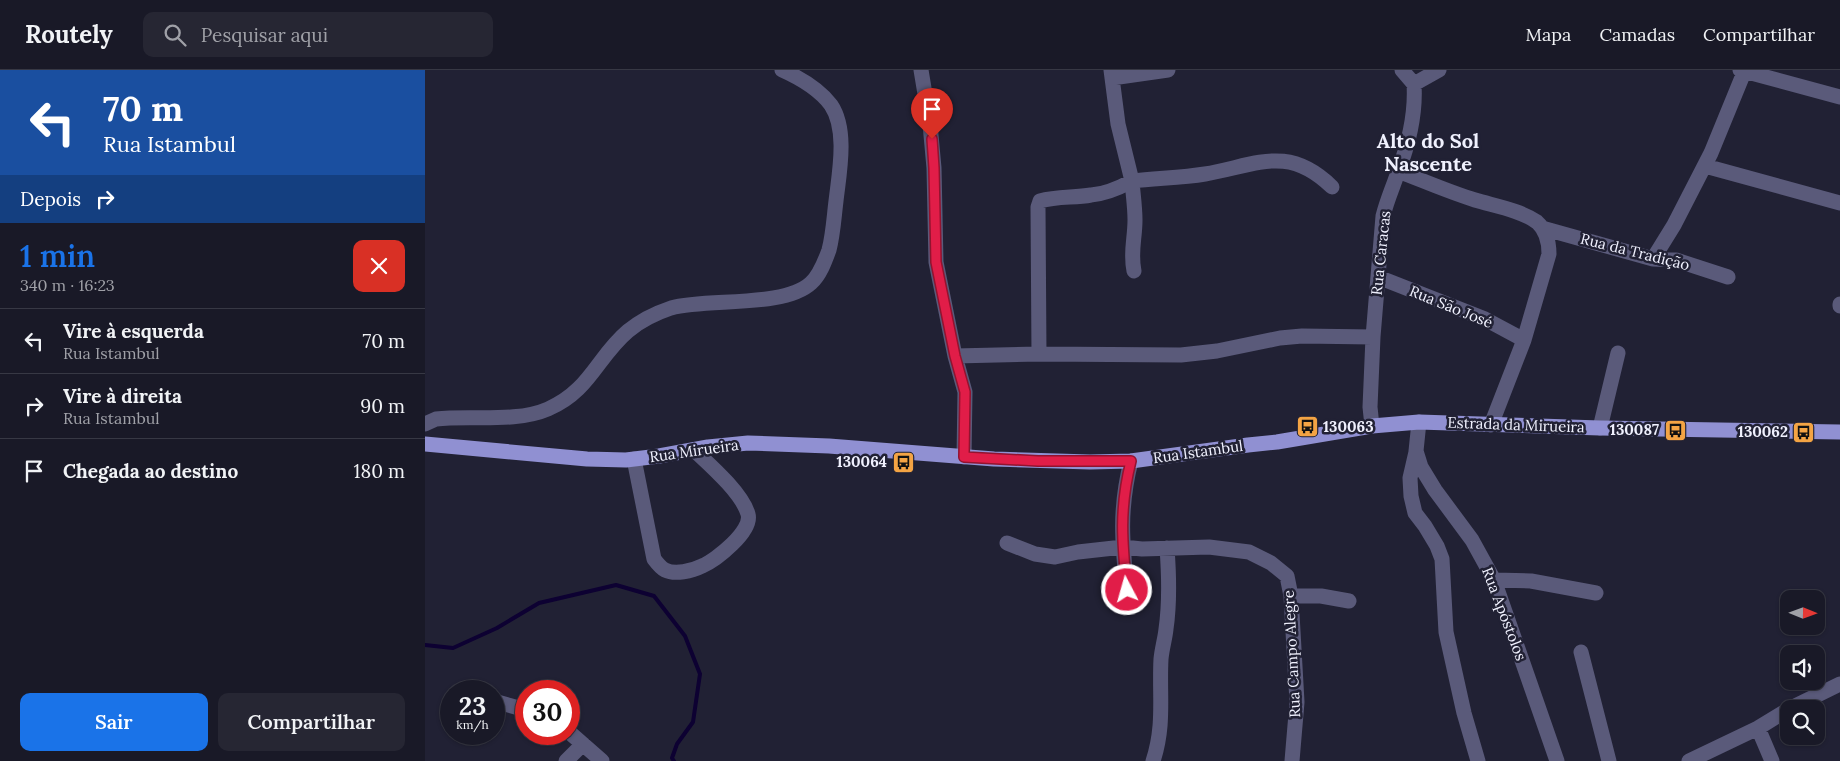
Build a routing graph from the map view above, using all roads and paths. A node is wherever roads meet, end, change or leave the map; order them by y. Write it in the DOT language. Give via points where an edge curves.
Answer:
graph roads {
  1 [pos="782,70"];
  2 [pos="921,70"];
  3 [pos="1168,70"];
  4 [pos="1402,70"];
  5 [pos="1439,70"];
  6 [pos="1743,70"];
  7 [pos="1111,74"];
  8 [pos="1414,84"];
  9 [pos="1840,97"];
  10 [pos="1705,166"];
  11 [pos="1399,171"];
  12 [pos="1132,181"];
  13 [pos="1332,187"];
  14 [pos="1840,203"];
  15 [pos="1542,228"];
  16 [pos="1653,259"];
  17 [pos="1134,271"];
  18 [pos="1377,277"];
  19 [pos="1729,278"];
  20 [pos="1373,337"];
  21 [pos="1524,340"];
  22 [pos="1618,353"];
  23 [pos="1039,354"];
  24 [pos="955,356"];
  25 [pos="1419,422"];
  26 [pos="425,424"];
  27 [pos="1491,425"];
  28 [pos="1372,426"];
  29 [pos="1600,428"];
  30 [pos="1840,432"];
  31 [pos="425,444"];
  32 [pos="695,450"];
  33 [pos="1416,451"];
  34 [pos="964,457"];
  35 [pos="634,459"];
  36 [pos="1131,461"];
  37 [pos="1007,543"];
  38 [pos="1123,547"];
  39 [pos="1167,548"];
  40 [pos="1493,580"];
  41 [pos="1127,590"];
  42 [pos="1596,593"];
  43 [pos="1291,596"];
  44 [pos="1349,601"];
  45 [pos="1581,652"];
  46 [pos="1840,684"];
  47 [pos="1807,700"];
  48 [pos="1780,715"];
  49 [pos="1758,728"];
  50 [pos="580,741"];
  51 [pos="583,744"];
  52 [pos="567,761"];
  53 [pos="602,761"];
  54 [pos="1153,761"];
  55 [pos="1292,761"];
  56 [pos="1479,761"];
  57 [pos="1557,761"];
  58 [pos="1609,761"];
  59 [pos="1689,761"];
  60 [pos="1772,761"];
  1 -- 26 [label="street" via="818,91 832,106 839,127 841,152 829,249 811,283 793,294 671,308 647,318 627,331 588,380 548,410 520,417 436,419"];
  2 -- 24 [label="street" via="934,168 936,262"];
  3 -- 7 [label="street"];
  4 -- 8 [label="street"];
  5 -- 8 [label="street"];
  6 -- 9 [label="street"];
  6 -- 10 [label="street"];
  7 -- 12 [label="street" via="1118,124"];
  8 -- 11 [label="street, Rua Caracas" via="1414,118"];
  10 -- 14 [label="street"];
  10 -- 16 [label="street"];
  11 -- 15 [label="street, Rua da Tradição" via="1473,200 1520,214"];
  11 -- 18 [label="street, Rua Caracas" via="1383,216"];
  12 -- 13 [label="street" via="1204,174 1279,160 1309,168"];
  12 -- 17 [label="street" via="1135,221 1131,260"];
  12 -- 23 [label="street" via="1117,189 1092,195 1040,200"];
  15 -- 16 [label="street, Rua da Tradição"];
  15 -- 21 [label="street" via="1549,254"];
  16 -- 19 [label="street, Rua da Tradição" via="1676,260"];
  18 -- 20 [label="street, Rua Caracas"];
  18 -- 21 [label="street, Rua São José" via="1485,319"];
  20 -- 23 [label="street" via="1280,338 1181,355"];
  20 -- 28 [label="street, Rua Caracas" via="1369,407"];
  21 -- 27 [label="street"];
  22 -- 29 [label="street"];
  23 -- 24 [label="street"];
  24 -- 34 [label="street" via="965,392"];
  25 -- 27 [label="main road, Estrada da Mirueira"];
  25 -- 28 [label="main road, Estrada da Mirueira"];
  25 -- 33 [label="street, Rua Apóstolos"];
  27 -- 29 [label="main road, Estrada da Mirueira"];
  28 -- 36 [label="main road, Rua Istambul"];
  29 -- 30 [label="main road, Estrada da Mirueira"];
  31 -- 35 [label="main road, Rua Mirueira" via="587,459"];
  32 -- 34 [label="main road, Rua Mirueira" via="749,443"];
  32 -- 35 [label="main road, Rua Mirueira"];
  32 -- 35 [label="street" via="736,492 749,515 747,527 719,556 701,567 677,573 663,570 655,559"];
  33 -- 40 [label="street, Rua Apóstolos" via="1421,467 1472,540"];
  33 -- 56 [label="street" via="1410,478 1411,496 1415,513 1442,559 1446,632 1464,713"];
  34 -- 36 [label="main road, Rua Istambul" via="1047,462"];
  36 -- 38 [label="street" via="1122,510"];
  37 -- 38 [label="street" via="1035,554 1055,557"];
  38 -- 39 [label="street"];
  38 -- 41 [label="street"];
  39 -- 43 [label="street, Rua Campo Alegre" via="1249,552 1271,562 1287,576"];
  39 -- 54 [label="street" via="1169,585 1161,660 1162,717"];
  40 -- 42 [label="street" via="1531,581"];
  40 -- 57 [label="street, Rua Apóstolos"];
  43 -- 44 [label="street" via="1321,596"];
  43 -- 55 [label="street, Rua Campo Alegre" via="1297,702"];
  45 -- 58 [label="street"];
  46 -- 47 [label="street"];
  48 -- 49 [label="street"];
  49 -- 59 [label="street"];
  49 -- 60 [label="street"];
  50 -- 51 [label="street"];
  51 -- 52 [label="street"];
  51 -- 53 [label="street"];
}
